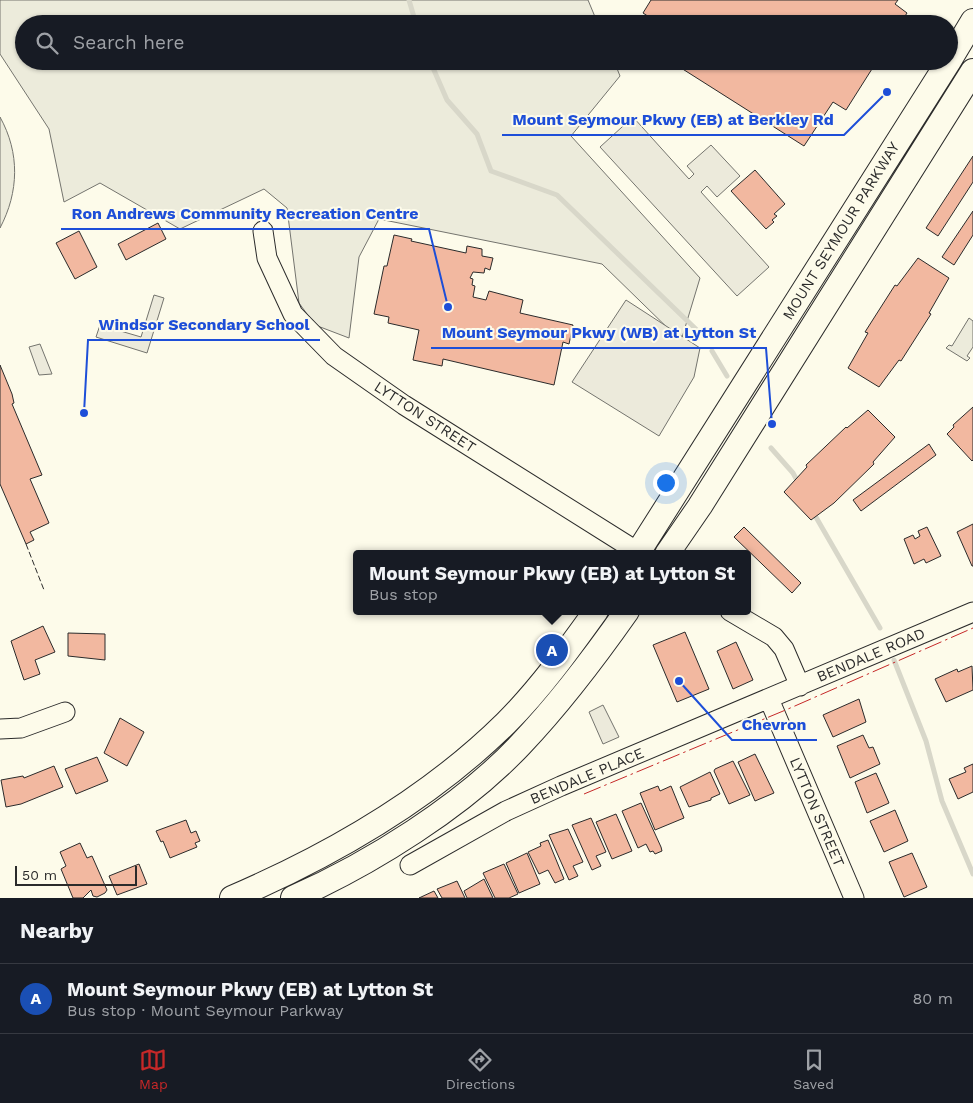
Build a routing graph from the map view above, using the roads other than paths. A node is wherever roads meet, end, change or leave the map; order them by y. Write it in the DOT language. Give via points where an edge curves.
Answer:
graph roads {
  1 [pos="973,21"];
  2 [pos="958,46"];
  3 [pos="943,70"];
  4 [pos="973,71"];
  5 [pos="263,231"];
  6 [pos="634,550"];
  7 [pos="641,550"];
  8 [pos="670,550"];
  9 [pos="973,612"];
  10 [pos="593,615"];
  11 [pos="624,615"];
  12 [pos="737,615"];
  13 [pos="800,686"];
  14 [pos="769,699"];
  15 [pos="65,712"];
  16 [pos="0,729"];
  17 [pos="410,864"];
  18 [pos="232,898"];
  19 [pos="293,898"];
  20 [pos="854,898"];
  1 -- 2 [label="main road, MOUNT SEYMOUR PARKWAY"];
  3 -- 7 [label="main road, MOUNT SEYMOUR PARKWAY"];
  4 -- 8 [label="main road, MOUNT SEYMOUR PARKWAY"];
  5 -- 6 [label="street, LYTTON STREET" via="267,258 293,314 334,356 412,410"];
  9 -- 13 [label="street, BENDALE ROAD"];
  10 -- 18 [label="main road" via="545,680 505,724 436,783 355,838 292,872"];
  11 -- 19 [label="main road" via="584,670 526,739 456,802 408,836 319,887"];
  12 -- 13 [label="street" via="774,637 784,649"];
  13 -- 14 [label="street, BENDALE ROAD"];
  14 -- 17 [label="street, BENDALE PLACE" via="545,793"];
  14 -- 20 [label="street, LYTTON STREET"];
  15 -- 16 [label="street" via="21,728"];
}
